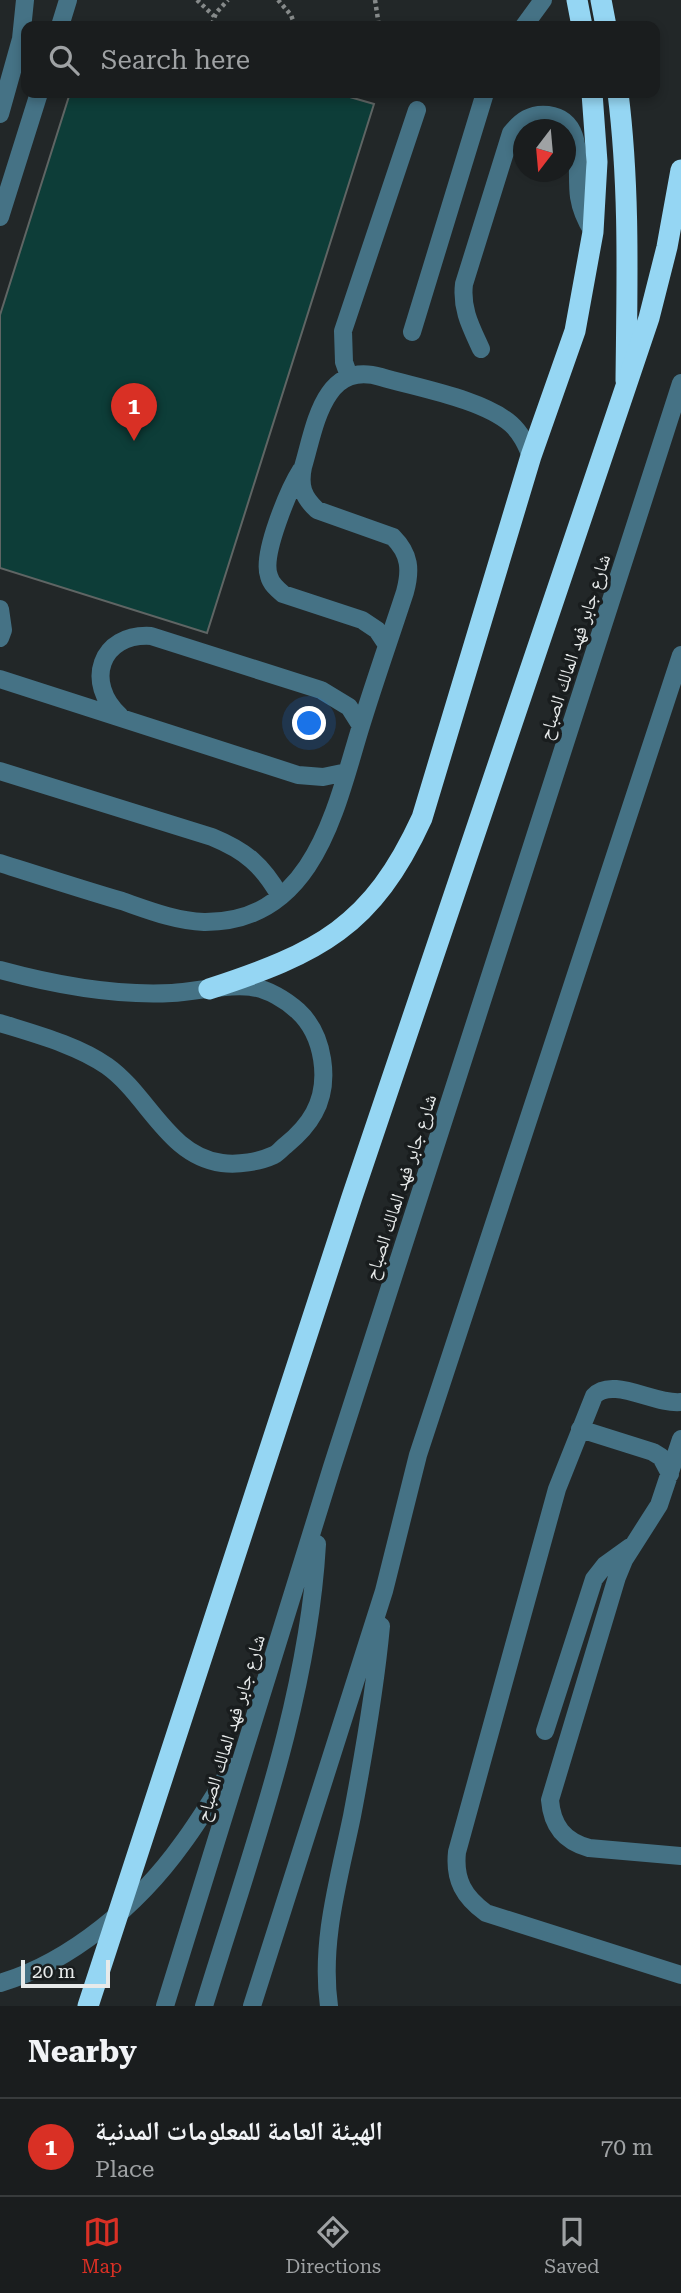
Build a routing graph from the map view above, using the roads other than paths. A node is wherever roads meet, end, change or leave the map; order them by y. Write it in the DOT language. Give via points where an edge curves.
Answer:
graph roads {
  1 [pos="25,0"];
  2 [pos="68,0"];
  3 [pos="543,0"];
  4 [pos="576,0"];
  5 [pos="601,0"];
  6 [pos="23,21"];
  7 [pos="62,21"];
  8 [pos="528,21"];
  9 [pos="581,21"];
  10 [pos="605,21"];
  11 [pos="21,39"];
  12 [pos="37,98"];
  13 [pos="483,98"];
  14 [pos="592,98"];
  15 [pos="618,98"];
  16 [pos="417,110"];
  17 [pos="0,114"];
  18 [pos="681,170"];
  19 [pos="0,217"];
  20 [pos="593,232"];
  21 [pos="411,332"];
  22 [pos="481,349"];
  23 [pos="349,376"];
  24 [pos="681,383"];
  25 [pos="626,384"];
  26 [pos="531,457"];
  27 [pos="303,467"];
  28 [pos="0,609"];
  29 [pos="0,638"];
  30 [pos="387,645"];
  31 [pos="681,655"];
  32 [pos="0,679"];
  33 [pos="122,718"];
  34 [pos="361,726"];
  35 [pos="0,771"];
  36 [pos="347,772"];
  37 [pos="0,863"];
  38 [pos="280,896"];
  39 [pos="0,970"];
  40 [pos="209,989"];
  41 [pos="0,1023"];
  42 [pos="681,1402"];
  43 [pos="580,1429"];
  44 [pos="681,1439"];
  45 [pos="670,1474"];
  46 [pos="318,1516"];
  47 [pos="633,1545"];
  48 [pos="384,1591"];
  49 [pos="545,1731"];
  50 [pos="246,1747"];
  51 [pos="681,1856"];
  52 [pos="681,1975"];
  53 [pos="0,1983"];
  54 [pos="88,2006"];
  55 [pos="165,2006"];
  56 [pos="204,2006"];
  57 [pos="252,2006"];
  58 [pos="329,2006"];
  1 -- 6 [label="street"];
  2 -- 7 [label="street"];
  3 -- 8 [label="street"];
  4 -- 9 [label="highway"];
  5 -- 10 [label="highway"];
  11 -- 17 [label="street"];
  12 -- 19 [label="street"];
  13 -- 21 [label="street"];
  14 -- 20 [label="highway" via="597,162"];
  15 -- 25 [label="highway" via="628,212"];
  16 -- 23 [label="street" via="343,331"];
  18 -- 25 [label="highway, bridge" via="649,318"];
  20 -- 22 [label="street" via="579,197 572,128 553,115 541,114 519,123 511,133 464,284 466,314"];
  20 -- 26 [label="highway" via="575,331"];
  23 -- 26 [label="street" via="370,374 498,414 524,440"];
  23 -- 27 [label="street" via="326,397"];
  24 -- 46 [label="street, شارع جابر فهد المالك الصباح"];
  25 -- 54 [label="highway, bridge" via="352,1197"];
  26 -- 40 [label="highway" via="422,818 406,853 360,915 328,939 295,957"];
  27 -- 30 [label="street" via="303,491 317,510 382,531 393,537 407,556 408,580"];
  27 -- 30 [label="street" via="280,515 267,565 269,576 283,594 370,624"];
  28 -- 29 [label="street"];
  30 -- 34 [label="street"];
  31 -- 48 [label="street" via="418,1455"];
  32 -- 33 [label="street"];
  33 -- 34 [label="street" via="100,687 102,663 117,644 139,635 321,690 349,707"];
  33 -- 36 [label="street" via="298,775"];
  34 -- 36 [label="street"];
  35 -- 38 [label="street" via="234,846 253,859"];
  36 -- 38 [label="street" via="313,861"];
  37 -- 38 [label="street" via="184,920 225,920"];
  39 -- 40 [label="street" via="40,981 116,991"];
  40 -- 41 [label="street" via="251,986 277,996 299,1012 315,1034 323,1060 323,1087 314,1112 298,1135 274,1155 248,1163 221,1163 195,1154 173,1138 136,1092 107,1066 59,1042"];
  42 -- 43 [label="street" via="667,1403 606,1388 594,1396"];
  43 -- 45 [label="street" via="653,1452"];
  43 -- 52 [label="street" via="556,1489 457,1852 458,1880 464,1893 486,1913"];
  44 -- 45 [label="street"];
  45 -- 47 [label="street" via="659,1505"];
  46 -- 50 [label="street, شارع جابر فهد المالك الصباح"];
  46 -- 56 [label="street" via="310,1618 293,1706"];
  47 -- 49 [label="street" via="594,1579"];
  47 -- 51 [label="street" via="617,1577 557,1774 551,1814 565,1837 576,1844"];
  48 -- 57 [label="street"];
  48 -- 58 [label="street" via="367,1732 328,1931"];
  50 -- 53 [label="street" via="182,1845 146,1889 104,1927 57,1958"];
  50 -- 55 [label="street, شارع جابر فهد المالك الصباح"];
}
